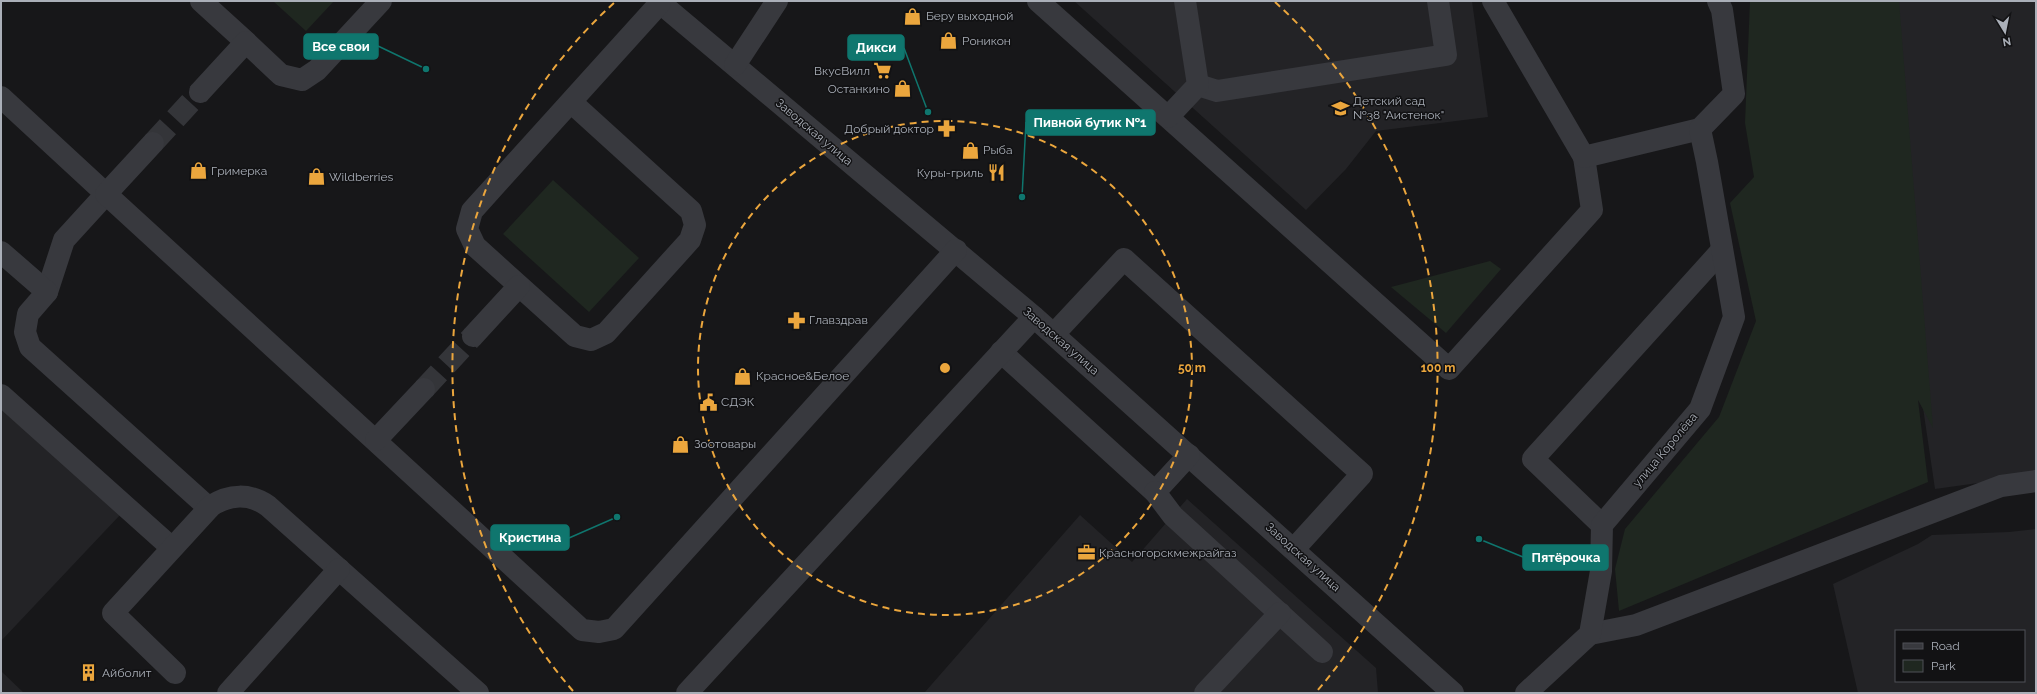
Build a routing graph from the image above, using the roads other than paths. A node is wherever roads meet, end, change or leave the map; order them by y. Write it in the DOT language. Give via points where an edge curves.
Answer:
graph roads {
  1 [pos="201,1"];
  2 [pos="381,1"];
  3 [pos="777,1"];
  4 [pos="1038,1"];
  5 [pos="1185,1"];
  6 [pos="1438,1"];
  7 [pos="1493,1"];
  8 [pos="1718,1"];
  9 [pos="659,2"];
  10 [pos="246,42"];
  11 [pos="735,65"];
  12 [pos="1198,85"];
  13 [pos="200,92"];
  14 [pos="1,97"];
  15 [pos="570,102"];
  16 [pos="1168,117"];
  17 [pos="1700,129"];
  18 [pos="153,143"];
  19 [pos="1584,157"];
  20 [pos="106,194"];
  21 [pos="956,250"];
  22 [pos="1722,250"];
  23 [pos="1,252"];
  24 [pos="519,286"];
  25 [pos="46,292"];
  26 [pos="1034,317"];
  27 [pos="1054,334"];
  28 [pos="473,336"];
  29 [pos="1001,352"];
  30 [pos="424,389"];
  31 [pos="1,395"];
  32 [pos="376,440"];
  33 [pos="1189,455"];
  34 [pos="2036,481"];
  35 [pos="1155,492"];
  36 [pos="209,508"];
  37 [pos="1602,525"];
  38 [pos="172,548"];
  39 [pos="1294,549"];
  40 [pos="339,569"];
  41 [pos="1280,613"];
  42 [pos="1590,634"];
  43 [pos="1322,652"];
  44 [pos="175,672"];
  45 [pos="472,691"];
  46 [pos="228,693"];
  47 [pos="687,693"];
  48 [pos="1205,693"];
  49 [pos="1453,693"];
  50 [pos="1526,693"];
  1 -- 10 [label="street"];
  2 -- 10 [label="street" via="317,70 302,80 281,75"];
  3 -- 11 [label="street"];
  4 -- 16 [label="street"];
  5 -- 12 [label="street"];
  6 -- 12 [label="street" via="1446,55 1217,91"];
  7 -- 19 [label="street"];
  8 -- 17 [label="street" via="1722,10 1734,94"];
  9 -- 11 [label="street, Заводская улица"];
  9 -- 15 [label="street"];
  10 -- 13 [label="street"];
  11 -- 21 [label="street, Заводская улица"];
  12 -- 16 [label="street"];
  14 -- 20 [label="street"];
  15 -- 24 [label="street" via="472,211 467,229 475,246"];
  15 -- 24 [label="street" via="691,211 695,225 690,240 606,333 591,340 575,336"];
  16 -- 19 [label="street" via="1449,369 1592,210"];
  17 -- 19 [label="street"];
  17 -- 22 [label="street, улица Королёва"];
  18 -- 20 [label="street"];
  20 -- 25 [label="street" via="64,240"];
  20 -- 32 [label="street"];
  21 -- 26 [label="street, Заводская улица"];
  21 -- 32 [label="street" via="614,629 599,632 582,630"];
  22 -- 37 [label="street, улица Королёва" via="1734,318 1700,409"];
  22 -- 37 [label="street" via="1533,459"];
  23 -- 25 [label="street"];
  24 -- 28 [label="street"];
  25 -- 36 [label="street" via="28,314 25,332 30,347"];
  26 -- 27 [label="street, Заводская улица"];
  26 -- 29 [label="street"];
  27 -- 33 [label="street, Заводская улица"];
  27 -- 39 [label="street" via="1124,260 1362,474"];
  29 -- 35 [label="street"];
  29 -- 47 [label="street"];
  30 -- 32 [label="street"];
  31 -- 38 [label="street"];
  33 -- 35 [label="street"];
  33 -- 39 [label="street, Заводская улица"];
  34 -- 42 [label="street" via="2002,486 1636,625"];
  35 -- 41 [label="street" via="1173,516"];
  36 -- 38 [label="street"];
  36 -- 40 [label="street" via="222,499 234,496 261,500"];
  37 -- 42 [label="street" via="1601,571"];
  38 -- 44 [label="street" via="113,613"];
  39 -- 49 [label="street, Заводская улица"];
  40 -- 45 [label="street"];
  40 -- 46 [label="street"];
  41 -- 43 [label="street"];
  41 -- 48 [label="street"];
  42 -- 50 [label="street"];
}
